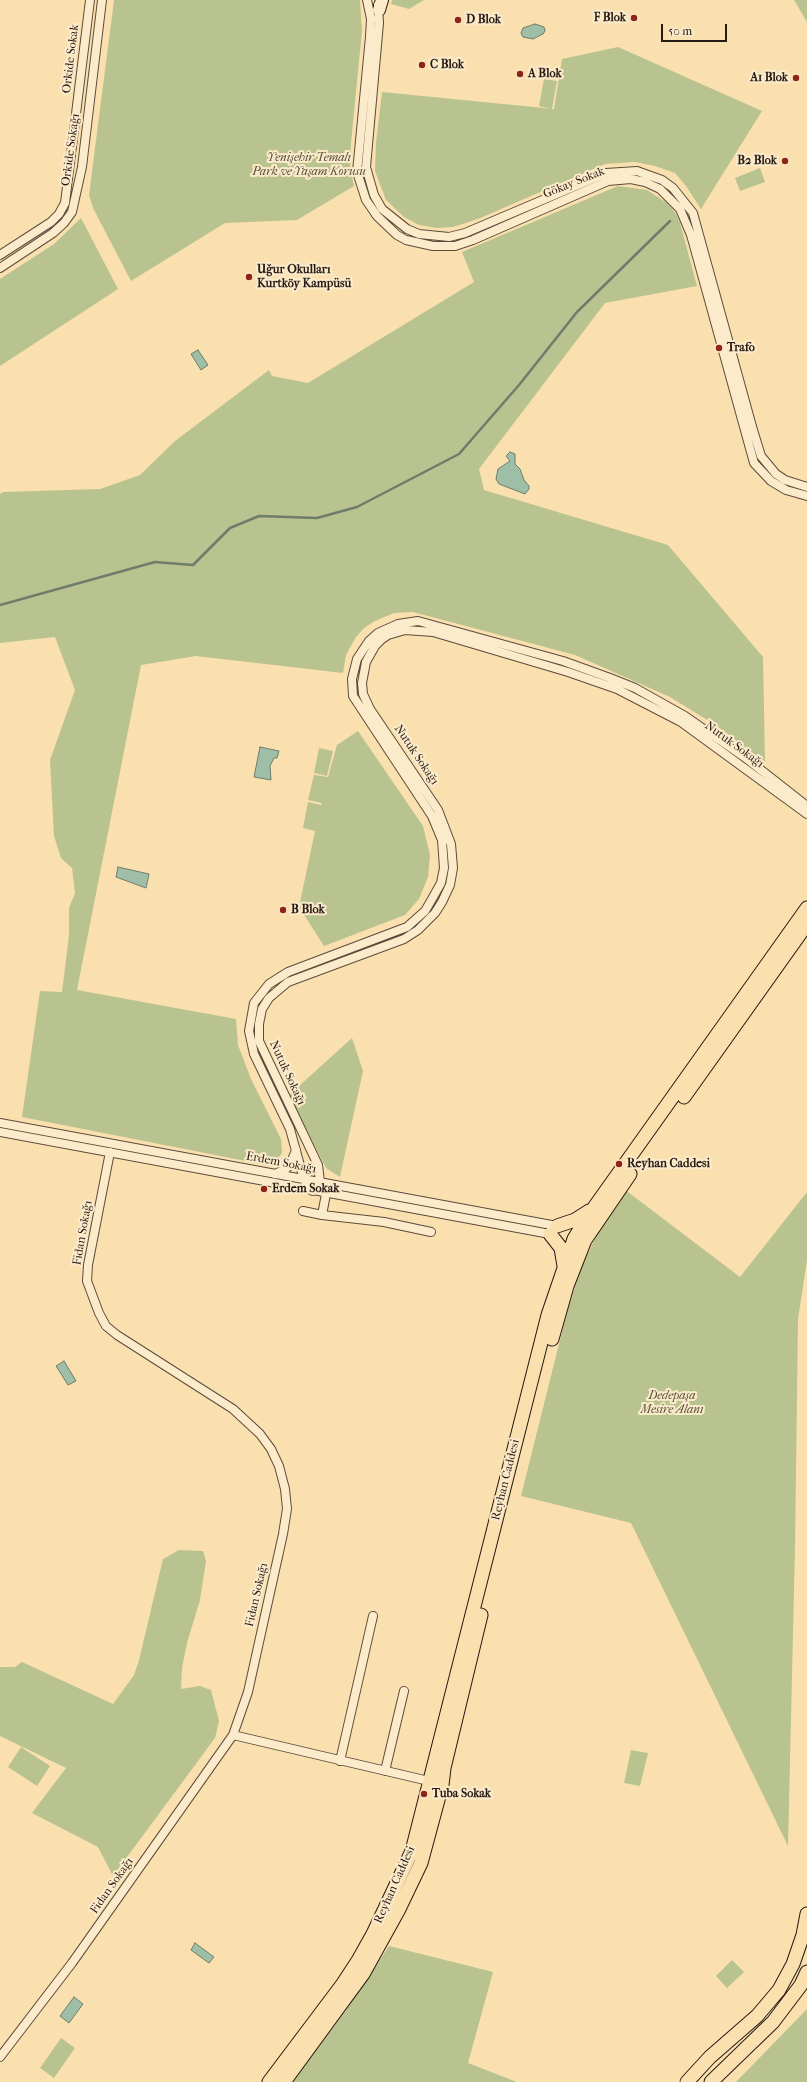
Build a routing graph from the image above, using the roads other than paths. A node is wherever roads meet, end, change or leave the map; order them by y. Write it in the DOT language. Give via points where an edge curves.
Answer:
graph roads {
  1 [pos="90,0"];
  2 [pos="102,0"];
  3 [pos="367,0"];
  4 [pos="380,3"];
  5 [pos="0,255"];
  6 [pos="0,268"];
  7 [pos="734,357"];
  8 [pos="725,359"];
  9 [pos="807,487"];
  10 [pos="807,496"];
  11 [pos="807,806"];
  12 [pos="807,814"];
  13 [pos="807,908"];
  14 [pos="807,924"];
  15 [pos="0,1123"];
  16 [pos="0,1132"];
  17 [pos="297,1149"];
  18 [pos="110,1152"];
  19 [pos="274,1174"];
  20 [pos="304,1180"];
  21 [pos="320,1182"];
  22 [pos="313,1191"];
  23 [pos="326,1194"];
  24 [pos="597,1203"];
  25 [pos="303,1211"];
  26 [pos="322,1215"];
  27 [pos="554,1230"];
  28 [pos="431,1232"];
  29 [pos="579,1236"];
  30 [pos="564,1268"];
  31 [pos="373,1616"];
  32 [pos="404,1691"];
  33 [pos="233,1735"];
  34 [pos="340,1761"];
  35 [pos="385,1771"];
  36 [pos="436,1783"];
  37 [pos="807,1914"];
  38 [pos="807,1972"];
  39 [pos="0,2057"];
  40 [pos="269,2082"];
  41 [pos="284,2082"];
  42 [pos="687,2082"];
  43 [pos="711,2082"];
  1 -- 5 [label="street, Orkide Sokak" via="65,203 60,214 51,222"];
  2 -- 6 [label="street, Orkide Sokağı" via="82,167 72,212 53,233"];
  3 -- 8 [label="street, Gökay Sokak" via="371,19 357,172 366,200 387,228 415,243 455,246 608,181 630,179 652,185 667,195 684,218"];
  4 -- 7 [label="street, Gökay Sokak" via="366,167 374,195 382,209 407,229 419,234 449,236 465,233 606,172 637,171 651,175 673,188 693,212"];
  7 -- 8 [label="street"];
  7 -- 9 [label="street, Gökay Sokak" via="761,456 776,474 785,480"];
  8 -- 10 [label="street, Gökay Sokak" via="754,463 771,481 794,493"];
  11 -- 17 [label="street, Nutuk Sokağı" via="736,750 685,716 635,688 563,661 423,622 398,624 378,633 357,659 352,679 353,696 432,816 442,840 444,868 441,883 432,899 420,915 407,926 288,972 273,981 258,996 250,1022 250,1041 260,1069 284,1115"];
  12 -- 21 [label="street, Nutuk Sokağı" via="681,722 618,689 433,632 404,630 382,639 366,662 362,683 363,694 370,709 438,810 448,833 453,868 450,885 442,902 418,930 404,939 288,982 269,998 262,1009 258,1032 262,1051 318,1166"];
  13 -- 24 [label="main road, Reyhan Caddesi"];
  14 -- 29 [label="main road"];
  15 -- 19 [label="street, Erdem Sokağı"];
  16 -- 18 [label="street, Erdem Sokağı"];
  17 -- 19 [label="street" via="290,1165"];
  17 -- 20 [label="street, Nutuk Sokağı"];
  18 -- 22 [label="street, Erdem Sokağı"];
  18 -- 33 [label="street, Fidan Sokağı" via="88,1265 88,1282 99,1313 106,1326 117,1335 233,1409 248,1422 271,1449 285,1489 287,1509 284,1534 248,1692"];
  19 -- 20 [label="street, Erdem Sokağı"];
  20 -- 21 [label="street, Erdem Sokağı"];
  20 -- 22 [label="street, Nutuk Sokağı"];
  21 -- 22 [label="street"];
  21 -- 27 [label="street, Erdem Sokağı"];
  22 -- 23 [label="street, Erdem Sokağı"];
  23 -- 26 [label="street"];
  23 -- 27 [label="street, Erdem Sokağı"];
  24 -- 27 [label="main road" via="580,1217"];
  24 -- 29 [label="main road, Reyhan Caddesi"];
  25 -- 26 [label="street"];
  26 -- 28 [label="street" via="384,1222"];
  27 -- 29 [label="main road"];
  27 -- 30 [label="main road" via="561,1248"];
  29 -- 30 [label="main road, Reyhan Caddesi"];
  29 -- 36 [label="main road, Reyhan Caddesi" via="444,1768"];
  30 -- 36 [label="main road, Reyhan Caddesi" via="548,1315"];
  31 -- 34 [label="street"];
  32 -- 35 [label="street"];
  33 -- 34 [label="street"];
  33 -- 39 [label="street, Fidan Sokağı" via="72,1963"];
  34 -- 35 [label="street"];
  35 -- 36 [label="street"];
  36 -- 40 [label="main road, Reyhan Caddesi" via="412,1851 373,1934 342,1985"];
  36 -- 41 [label="main road, Reyhan Caddesi" via="422,1862 399,1909 363,1974"];
  37 -- 42 [label="main road" via="793,1964 779,1990 757,2016 710,2057"];
  38 -- 43 [label="main road" via="801,1985 773,2022"];
}
